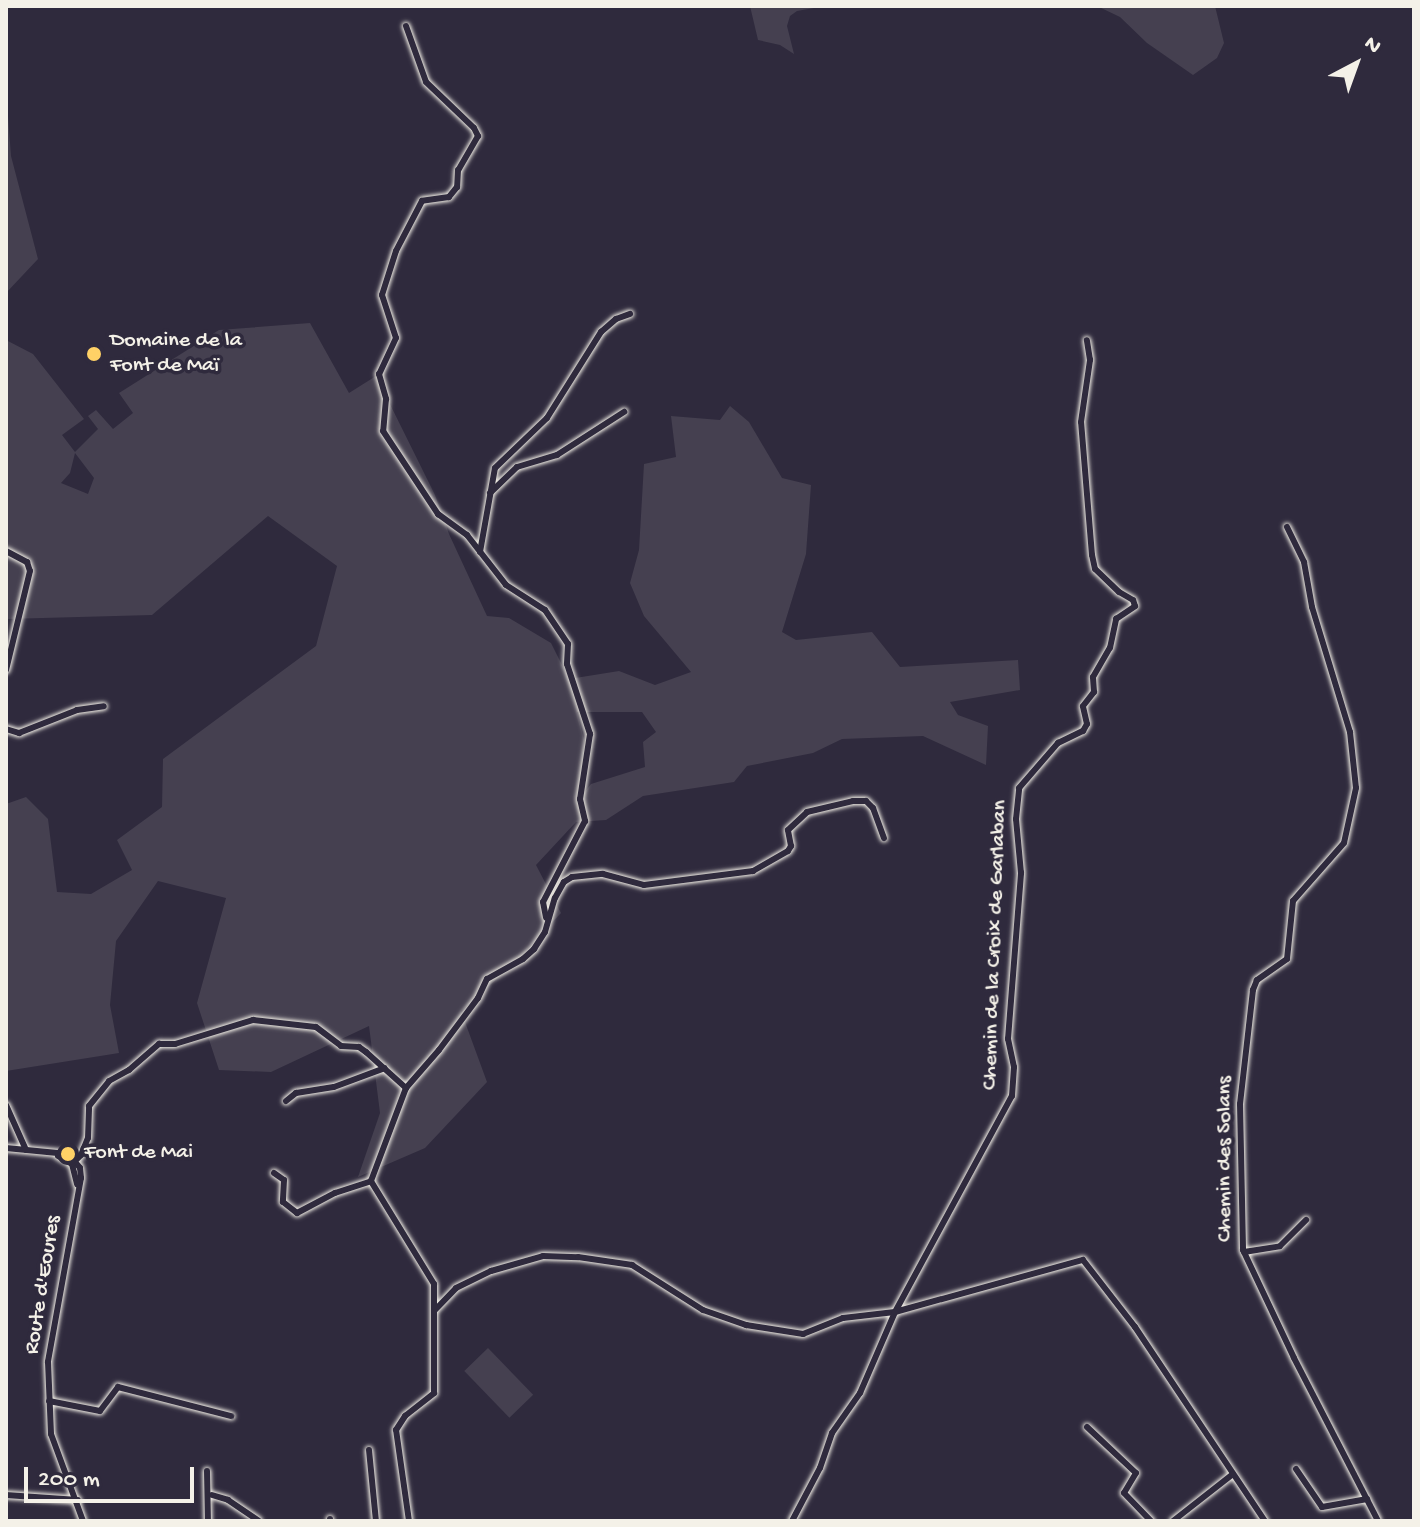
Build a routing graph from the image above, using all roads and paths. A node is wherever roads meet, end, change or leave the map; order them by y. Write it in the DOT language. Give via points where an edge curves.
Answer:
graph roads {
  1 [pos="406,26"];
  2 [pos="630,314"];
  3 [pos="1087,340"];
  4 [pos="624,412"];
  5 [pos="490,493"];
  6 [pos="1287,527"];
  7 [pos="6,551"];
  8 [pos="480,552"];
  9 [pos="6,670"];
  10 [pos="104,706"];
  11 [pos="6,729"];
  12 [pos="884,838"];
  13 [pos="547,922"];
  14 [pos="385,1068"];
  15 [pos="406,1088"];
  16 [pos="286,1101"];
  17 [pos="6,1105"];
  18 [pos="6,1148"];
  19 [pos="26,1150"];
  20 [pos="74,1162"];
  21 [pos="274,1173"];
  22 [pos="371,1181"];
  23 [pos="1306,1220"];
  24 [pos="1244,1252"];
  25 [pos="435,1310"];
  26 [pos="895,1312"];
  27 [pos="49,1401"];
  28 [pos="231,1416"];
  29 [pos="1087,1427"];
  30 [pos="369,1450"];
  31 [pos="1296,1469"];
  32 [pos="207,1471"];
  33 [pos="1233,1474"];
  34 [pos="6,1495"];
  35 [pos="212,1495"];
  36 [pos="1367,1499"];
  37 [pos="78,1500"];
  38 [pos="83,1521"];
  39 [pos="208,1521"];
  40 [pos="259,1521"];
  41 [pos="376,1521"];
  42 [pos="409,1521"];
  43 [pos="792,1521"];
  44 [pos="1151,1521"];
  45 [pos="1173,1521"];
  46 [pos="1265,1521"];
  47 [pos="1378,1521"];
  1 -- 8 [label="street" via="422,76 478,136 458,170 457,187 449,197 422,201 396,251 382,295 396,338 379,374 386,399 383,431 438,514"];
  2 -- 5 [label="street" via="601,332 547,418 495,468"];
  3 -- 26 [label="street, Chemin de la Croix de Garlaban" via="1090,360 1081,422 1095,569 1135,606 1116,619 1110,648 1093,677 1094,692 1083,706 1083,731 1058,743 1019,788 1021,873 1008,1039 1014,1067 1012,1096"];
  4 -- 5 [label="street" via="557,455 517,467"];
  5 -- 8 [label="street"];
  6 -- 24 [label="street, Chemin des Solans" via="1304,562 1312,607 1350,732 1356,788 1344,843 1293,901 1287,959 1257,980 1253,990 1240,1104"];
  7 -- 9 [label="street" via="27,562 30,571"];
  8 -- 13 [label="street" via="506,585 545,610 568,644 569,673 587,719 590,753 580,799 585,821 543,902"];
  10 -- 11 [label="street" via="77,710 19,733"];
  12 -- 13 [label="street" via="866,801 807,812 788,830 788,851 753,871 644,885 603,874 572,877 560,890"];
  13 -- 15 [label="street" via="523,959 487,979 478,998"];
  14 -- 15 [label="street"];
  14 -- 16 [label="street" via="334,1087 296,1093"];
  14 -- 20 [label="street" via="359,1047 341,1046 316,1027 265,1019 159,1044 101,1087 89,1106 88,1138"];
  15 -- 22 [label="street"];
  17 -- 19 [label="street"];
  18 -- 19 [label="street"];
  19 -- 20 [label="street"];
  20 -- 27 [label="street, Route d'Eoures" via="77,1192 49,1342"];
  21 -- 22 [label="street" via="284,1180 283,1202 297,1213"];
  22 -- 25 [label="street" via="430,1274"];
  23 -- 24 [label="street" via="1280,1246"];
  24 -- 36 [label="street, Chemin des Solans"];
  25 -- 26 [label="street" via="456,1288 491,1271 555,1256 632,1265 703,1310 746,1325 803,1334 843,1318"];
  25 -- 42 [label="street" via="434,1393 396,1430"];
  26 -- 33 [label="street" via="1085,1261"];
  26 -- 43 [label="street" via="860,1393 832,1433"];
  27 -- 28 [label="street" via="100,1411 118,1387"];
  27 -- 37 [label="street, Route d'Eoures" via="51,1434"];
  29 -- 44 [label="street" via="1136,1473 1124,1493"];
  30 -- 41 [label="street"];
  31 -- 36 [label="street" via="1322,1507"];
  32 -- 39 [label="street"];
  33 -- 45 [label="street"];
  33 -- 46 [label="street"];
  34 -- 37 [label="street"];
  35 -- 40 [label="street"];
  36 -- 47 [label="street, Chemin des Solans"];
  37 -- 38 [label="street, Route d'Eoures"];
}
